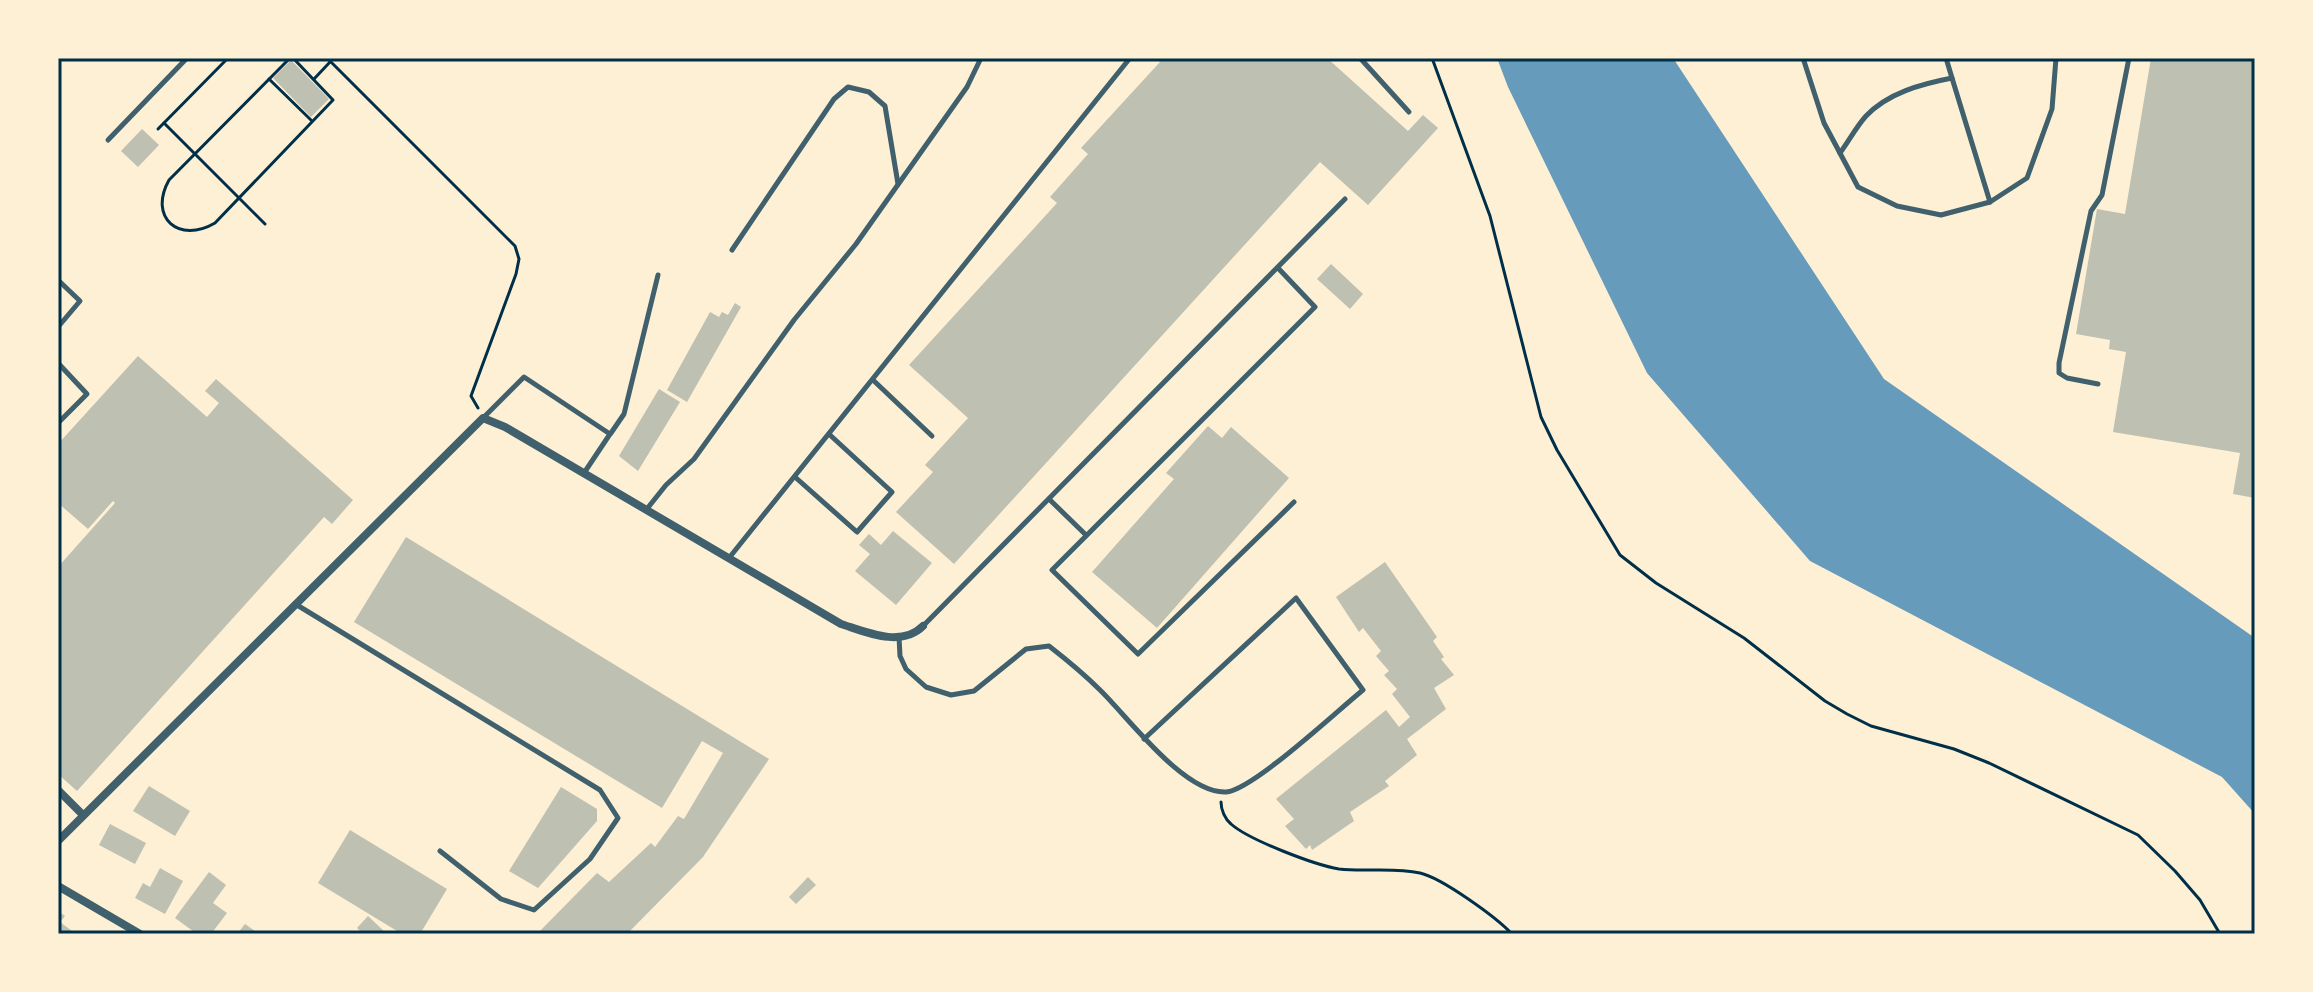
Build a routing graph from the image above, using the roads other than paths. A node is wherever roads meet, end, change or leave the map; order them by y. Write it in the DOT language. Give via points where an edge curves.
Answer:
graph roads {
  1 [pos="187,58"];
  2 [pos="981,58"];
  3 [pos="1130,58"];
  4 [pos="1360,58"];
  5 [pos="1803,58"];
  6 [pos="1946,58"];
  7 [pos="2056,58"];
  8 [pos="2129,58"];
  9 [pos="1952,78"];
  10 [pos="1409,112"];
  11 [pos="108,140"];
  12 [pos="1840,153"];
  13 [pos="898,185"];
  14 [pos="1345,199"];
  15 [pos="1990,202"];
  16 [pos="732,250"];
  17 [pos="1278,268"];
  18 [pos="658,275"];
  19 [pos="58,280"];
  20 [pos="58,327"];
  21 [pos="58,363"];
  22 [pos="873,380"];
  23 [pos="2098,384"];
  24 [pos="483,418"];
  25 [pos="58,423"];
  26 [pos="610,434"];
  27 [pos="830,435"];
  28 [pos="932,436"];
  29 [pos="584,473"];
  30 [pos="795,477"];
  31 [pos="1049,499"];
  32 [pos="1294,502"];
  33 [pos="646,510"];
  34 [pos="1086,535"];
  35 [pos="729,558"];
  36 [pos="297,605"];
  37 [pos="923,626"];
  38 [pos="899,636"];
  39 [pos="1144,739"];
  40 [pos="58,790"];
  41 [pos="83,815"];
  42 [pos="58,841"];
  43 [pos="440,851"];
  44 [pos="58,886"];
  45 [pos="140,934"];
  1 -- 11 [label="lane"];
  2 -- 13 [label="lane" via="967,87"];
  3 -- 22 [label="lane"];
  4 -- 10 [label="lane"];
  5 -- 12 [label="lane" via="1824,123"];
  6 -- 9 [label="lane"];
  7 -- 15 [label="lane" via="2052,109 2027,178"];
  8 -- 23 [label="lane" via="2102,195 2091,211 2059,363 2059,373 2067,378"];
  9 -- 12 [label="lane" via="1891,97 1866,116"];
  9 -- 15 [label="lane"];
  12 -- 15 [label="lane" via="1858,187 1897,206 1941,215"];
  13 -- 16 [label="lane" via="885,106 869,92 848,87 834,99"];
  13 -- 33 [label="lane" via="694,459"];
  14 -- 17 [label="lane"];
  17 -- 31 [label="lane"];
  17 -- 34 [label="lane" via="1315,307"];
  18 -- 26 [label="lane" via="624,414"];
  19 -- 20 [label="lane" via="80,301"];
  21 -- 25 [label="lane" via="87,394"];
  22 -- 27 [label="lane"];
  22 -- 28 [label="lane"];
  24 -- 26 [label="lane" via="524,377"];
  24 -- 29 [label="street"];
  24 -- 36 [label="street"];
  26 -- 29 [label="lane"];
  27 -- 30 [label="lane"];
  27 -- 30 [label="lane" via="892,492 857,532"];
  29 -- 33 [label="street"];
  30 -- 35 [label="lane"];
  31 -- 34 [label="lane"];
  31 -- 37 [label="lane"];
  32 -- 34 [label="lane" via="1138,654 1052,570"];
  33 -- 35 [label="street"];
  35 -- 38 [label="street" via="841,624 883,638"];
  36 -- 41 [label="street"];
  36 -- 43 [label="lane" via="600,790 618,818 590,859 534,910 501,899"];
  37 -- 38 [label="street"];
  38 -- 39 [label="lane" via="906,669 926,687 951,695 974,691 1026,649 1049,646 1102,691"];
  39 -- 39 [label="lane" via="1200,786 1227,792 1257,777 1363,690 1296,598"];
  40 -- 41 [label="street"];
  41 -- 42 [label="street"];
  44 -- 45 [label="street"];
}
